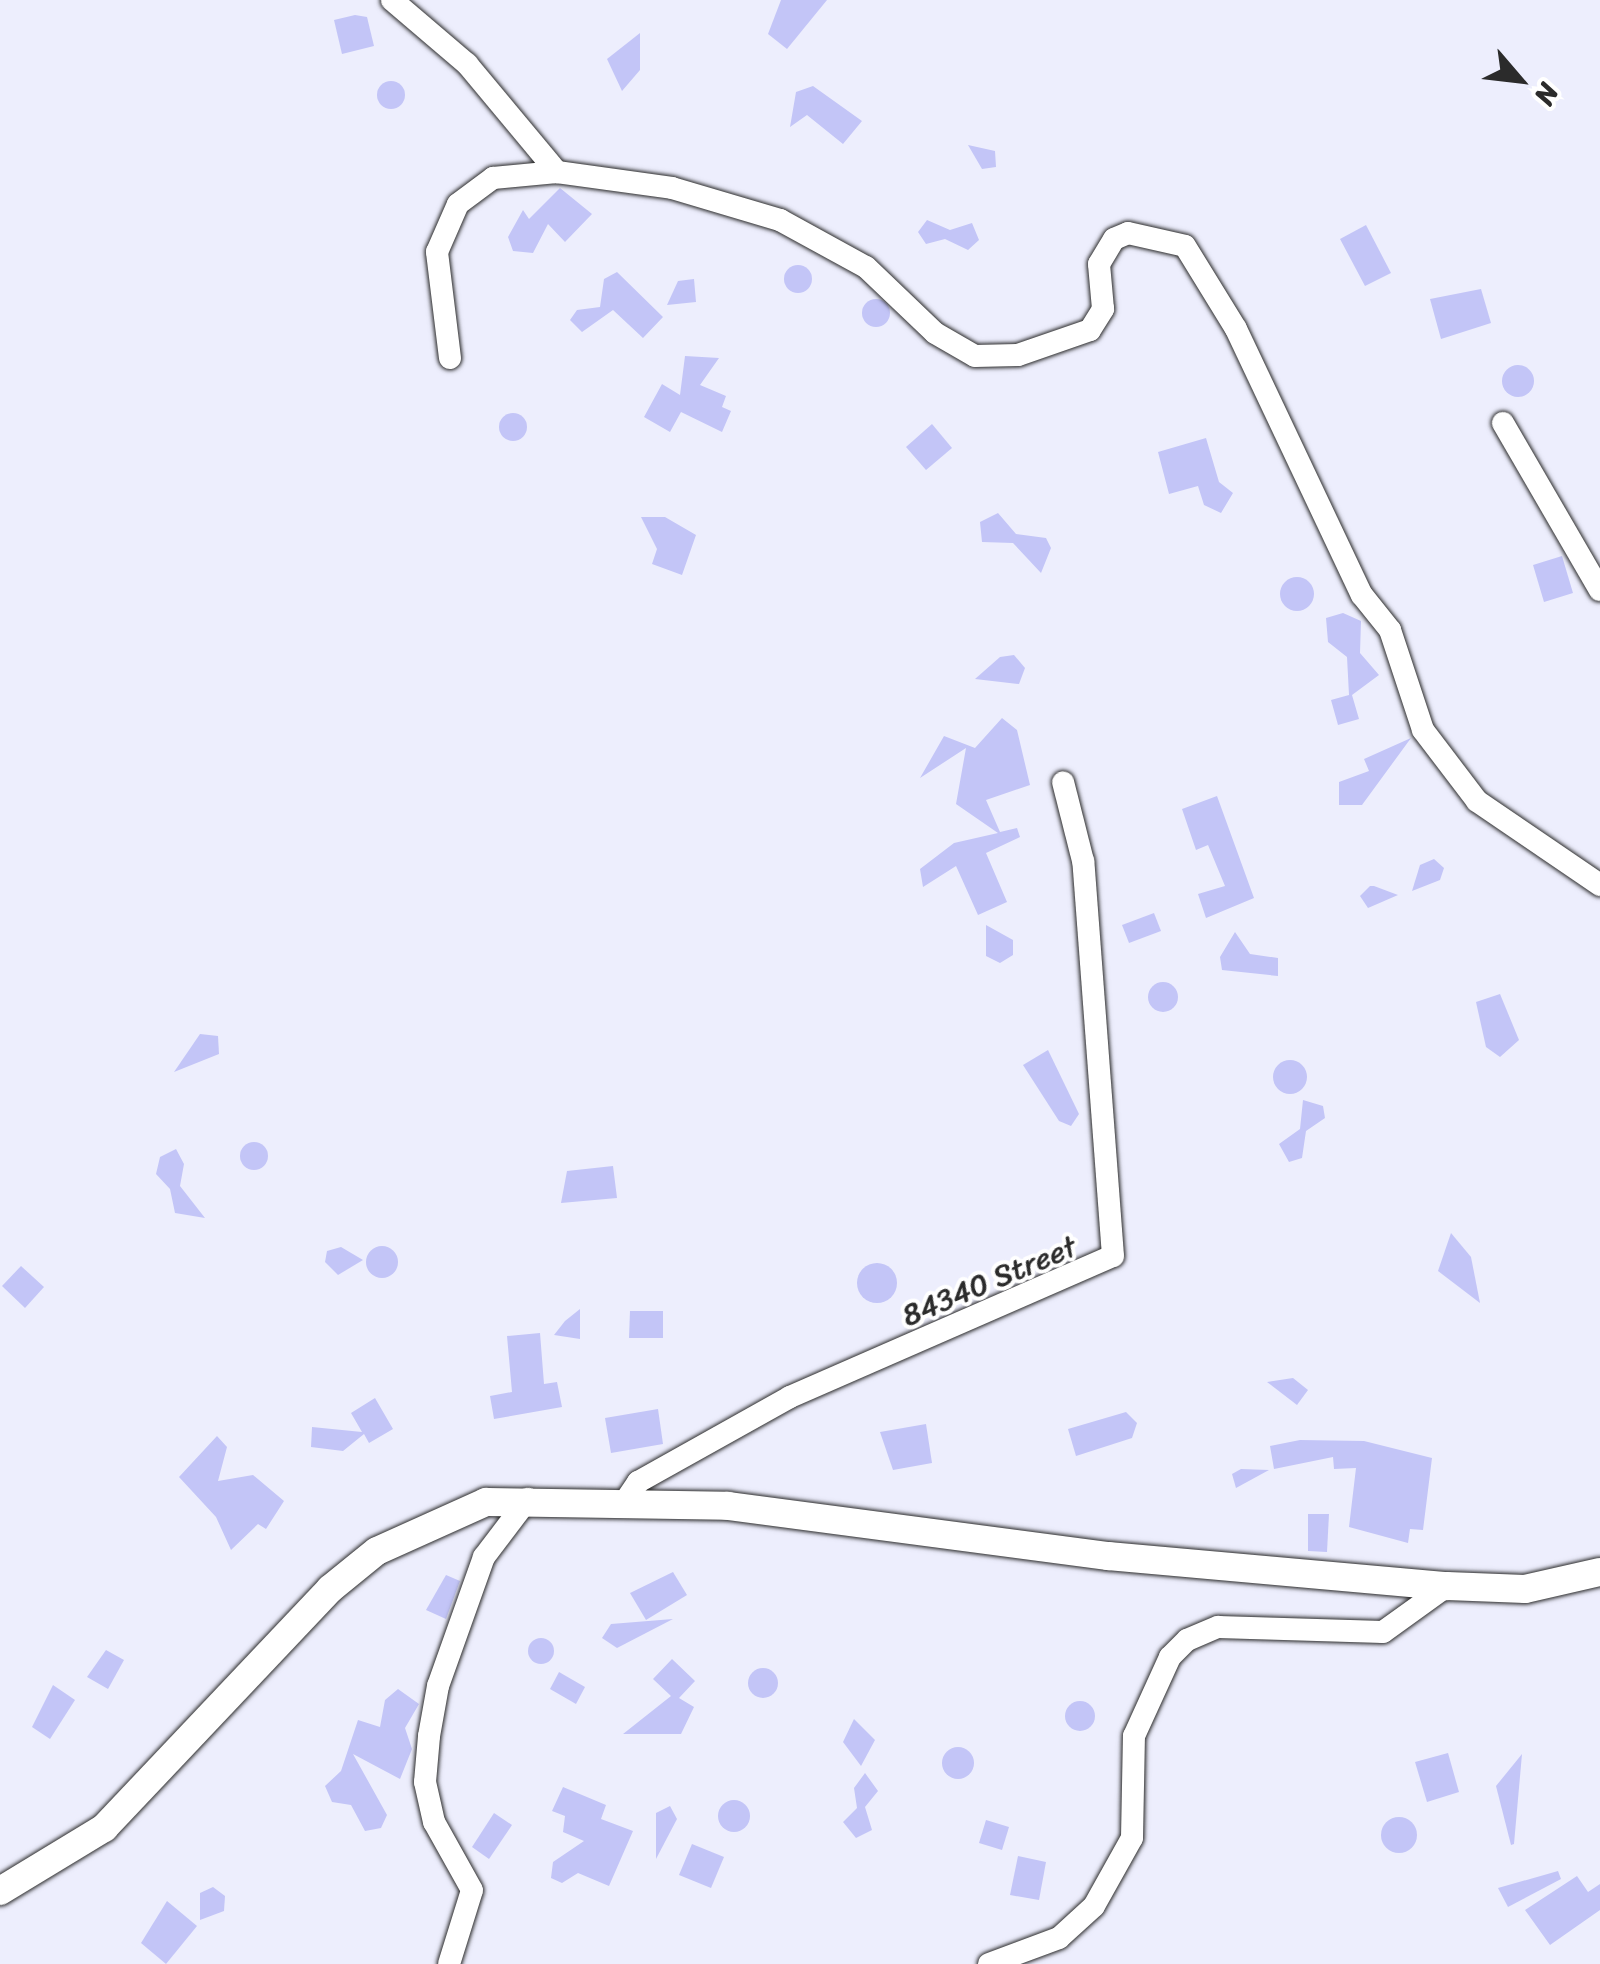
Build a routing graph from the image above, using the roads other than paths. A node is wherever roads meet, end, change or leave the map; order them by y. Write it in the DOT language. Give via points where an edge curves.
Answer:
graph roads {
  1 [pos="392,0"];
  2 [pos="557,172"];
  3 [pos="450,358"];
  4 [pos="1503,424"];
  5 [pos="1600,590"];
  6 [pos="1063,782"];
  7 [pos="1600,885"];
  8 [pos="528,1499"];
  9 [pos="626,1500"];
  10 [pos="1600,1572"];
  11 [pos="1448,1586"];
  12 [pos="0,1891"];
  13 [pos="449,1964"];
  14 [pos="989,1964"];
  1 -- 2 [label="street" via="467,64"];
  2 -- 3 [label="street" via="493,178 446,221 438,252"];
  2 -- 7 [label="street" via="672,188 780,220 866,267 934,334 975,356 1018,355 1090,330 1102,310 1099,264 1114,239 1128,234 1184,246 1236,330 1343,560 1390,630 1423,730 1477,802"];
  4 -- 5 [label="street"];
  6 -- 9 [label="street, 84340 Street" via="1083,861 1114,1256 790,1396 638,1482"];
  8 -- 9 [label="street"];
  8 -- 12 [label="street" via="469,1508 377,1551 330,1589 104,1828"];
  8 -- 13 [label="street" via="484,1557 453,1637 429,1736 425,1782 434,1822 472,1890"];
  9 -- 11 [label="street" via="1225,1568"];
  10 -- 11 [label="street" via="1525,1589"];
  11 -- 14 [label="street" via="1384,1632 1218,1627 1187,1640 1170,1656 1134,1736 1132,1838 1094,1906 1059,1938"];
}
